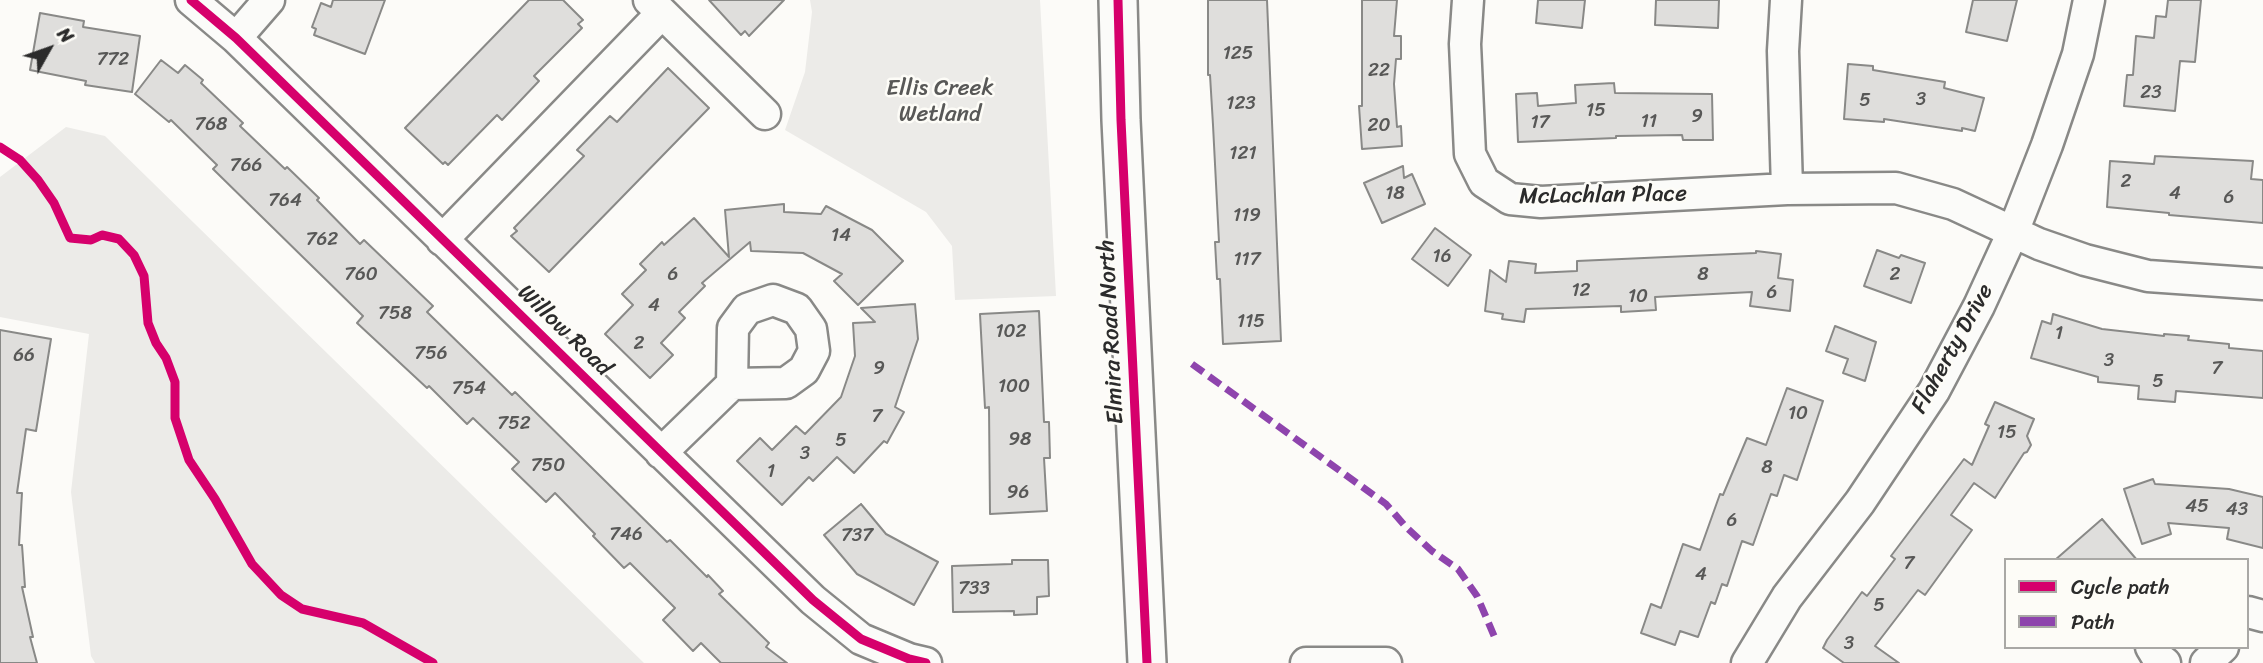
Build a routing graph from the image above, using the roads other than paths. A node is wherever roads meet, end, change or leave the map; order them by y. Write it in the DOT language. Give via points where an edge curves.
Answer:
graph roads {
  1 [pos="191,0"];
  2 [pos="270,0"];
  3 [pos="1118,0"];
  4 [pos="1468,0"];
  5 [pos="1786,0"];
  6 [pos="2089,0"];
  7 [pos="655,7"];
  8 [pos="236,38"];
  9 [pos="765,114"];
  10 [pos="1787,189"];
  11 [pos="2013,232"];
  12 [pos="442,240"];
  13 [pos="2263,284"];
  14 [pos="732,384"];
  15 [pos="661,453"];
  16 [pos="2152,649"];
  17 [pos="2221,649"];
  18 [pos="926,663"];
  19 [pos="1147,663"];
  20 [pos="1306,663"];
  21 [pos="1386,663"];
  22 [pos="1747,663"];
  23 [pos="2165,663"];
  24 [pos="2206,663"];
  1 -- 8 [label="street, Willow Road"];
  2 -- 8 [label="street"];
  3 -- 19 [label="main road, Elmira Road North"];
  4 -- 10 [label="street, McLachlan Place" via="1469,154 1484,182 1510,199 1541,202"];
  5 -- 10 [label="street"];
  6 -- 11 [label="street, Flaherty Drive" via="2078,54"];
  7 -- 9 [label="street"];
  7 -- 12 [label="street"];
  8 -- 12 [label="street, Willow Road"];
  10 -- 11 [label="street, McLachlan Place" via="1896,188 1953,204"];
  11 -- 13 [label="street, McLachlan Place" via="2085,260 2148,276"];
  11 -- 22 [label="street, Flaherty Drive" via="1934,391 1860,502 1787,597"];
  12 -- 15 [label="street, Willow Road"];
  14 -- 15 [label="street"];
  15 -- 18 [label="street, Willow Road" via="813,600 860,639"];
  16 -- 23 [label="street"];
  17 -- 24 [label="street"];
  20 -- 21 [label="street"];
}
